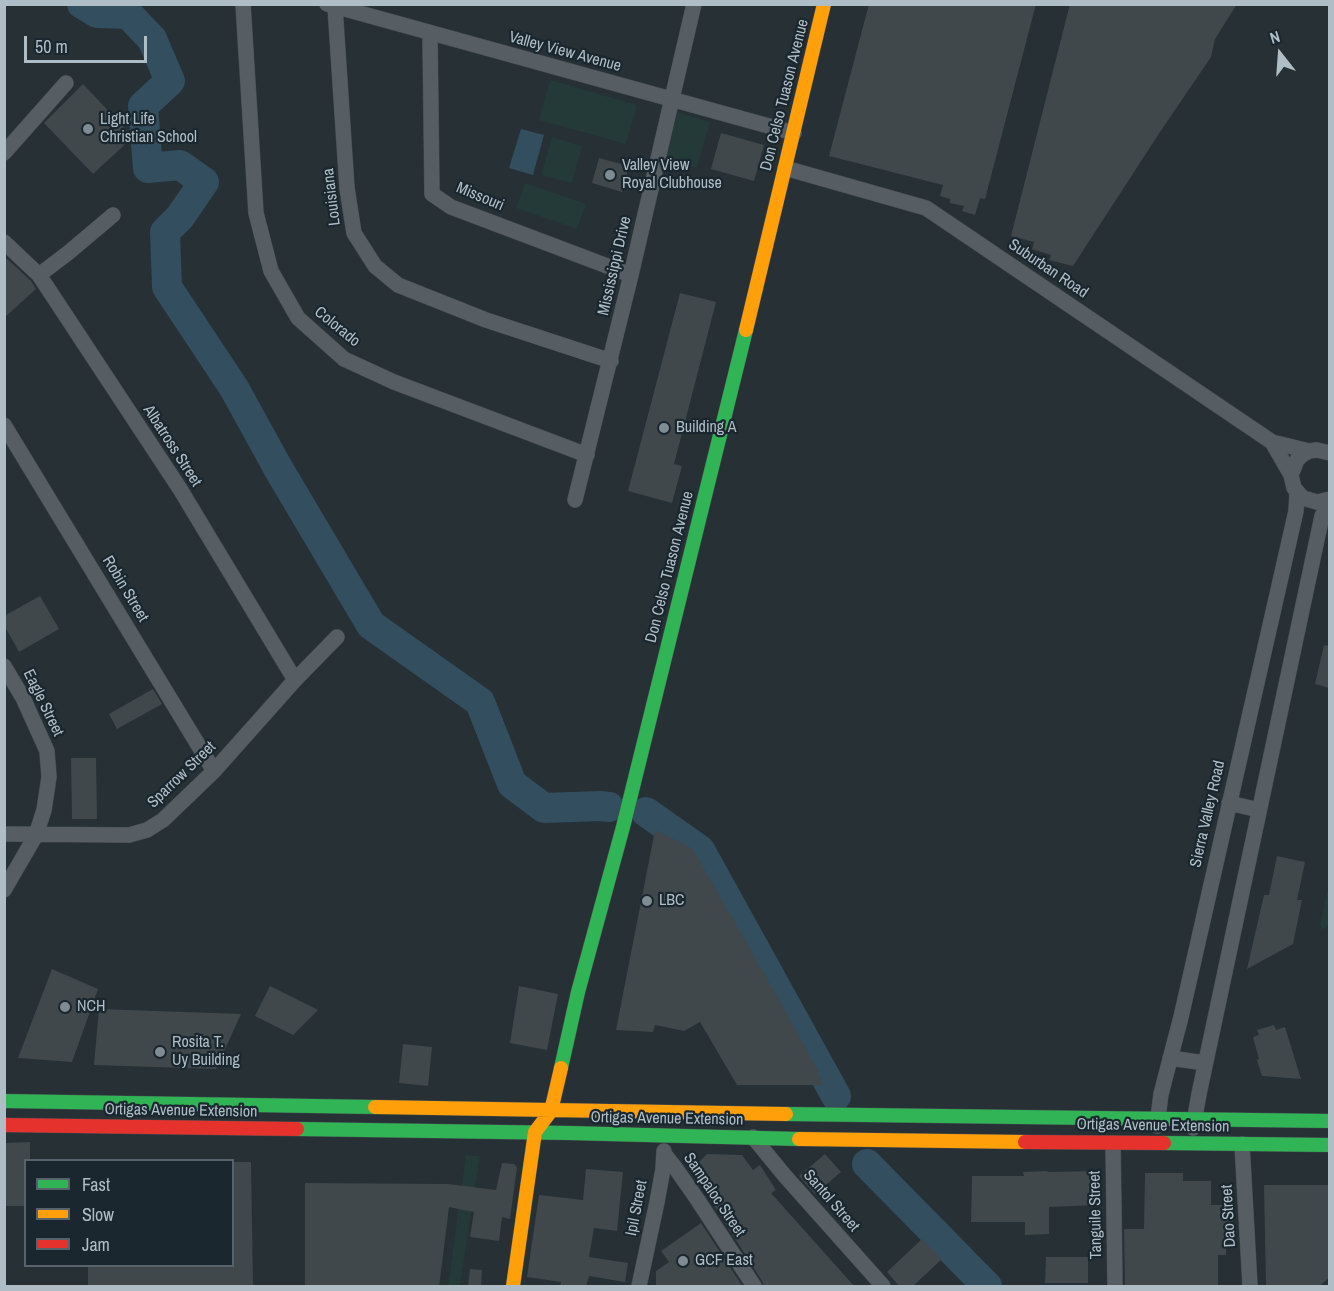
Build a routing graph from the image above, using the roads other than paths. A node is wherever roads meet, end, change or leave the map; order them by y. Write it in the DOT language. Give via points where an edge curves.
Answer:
graph roads {
  1 [pos="243,4"];
  2 [pos="824,4"];
  3 [pos="690,5"];
  4 [pos="331,6"];
  5 [pos="430,34"];
  6 [pos="66,83"];
  7 [pos="672,100"];
  8 [pos="794,133"];
  9 [pos="4,153"];
  10 [pos="785,168"];
  11 [pos="113,215"];
  12 [pos="4,242"];
  13 [pos="39,275"];
  14 [pos="632,275"];
  15 [pos="611,361"];
  16 [pos="4,425"];
  17 [pos="1272,442"];
  18 [pos="1309,451"];
  19 [pos="1328,451"];
  20 [pos="587,455"];
  21 [pos="1291,475"];
  22 [pos="1297,494"];
  23 [pos="575,500"];
  24 [pos="1329,501"];
  25 [pos="337,637"];
  26 [pos="4,666"];
  27 [pos="296,680"];
  28 [pos="214,771"];
  29 [pos="1229,803"];
  30 [pos="1259,810"];
  31 [pos="4,834"];
  32 [pos="36,836"];
  33 [pos="4,890"];
  34 [pos="1170,1058"];
  35 [pos="1205,1063"];
  36 [pos="4,1101"];
  37 [pos="551,1111"];
  38 [pos="1158,1119"];
  39 [pos="1194,1120"];
  40 [pos="1329,1121"];
  41 [pos="4,1125"];
  42 [pos="535,1132"];
  43 [pos="664,1136"];
  44 [pos="753,1137"];
  45 [pos="1113,1143"];
  46 [pos="1155,1143"];
  47 [pos="1193,1144"];
  48 [pos="1242,1144"];
  49 [pos="1329,1145"];
  50 [pos="664,1155"];
  51 [pos="513,1287"];
  52 [pos="639,1287"];
  53 [pos="753,1287"];
  54 [pos="883,1287"];
  55 [pos="1115,1287"];
  56 [pos="1250,1287"];
  1 -- 20 [label="street, Colorado" via="256,213 271,271 298,318 344,359 394,382"];
  2 -- 8 [label="main road, Don Celso Tuason Avenue"];
  3 -- 7 [label="street, Mississippi Drive"];
  4 -- 5 [label="street, Valley View Avenue"];
  4 -- 15 [label="street, Louisiana" via="354,233 375,266 398,285 486,320"];
  5 -- 7 [label="street, Valley View Avenue"];
  5 -- 14 [label="street, Missouri" via="432,194 451,207"];
  6 -- 9 [label="street"];
  7 -- 8 [label="street, Valley View Avenue"];
  7 -- 14 [label="street, Mississippi Drive"];
  8 -- 10 [label="main road, Don Celso Tuason Avenue"];
  10 -- 17 [label="street, Suburban Road" via="926,208"];
  10 -- 37 [label="main road, Don Celso Tuason Avenue"];
  11 -- 13 [label="street"];
  12 -- 13 [label="street, Albatross Street"];
  13 -- 27 [label="street, Albatross Street" via="180,489"];
  14 -- 15 [label="street, Mississippi Drive"];
  15 -- 20 [label="street, Mississippi Drive"];
  16 -- 28 [label="street, Robin Street"];
  17 -- 18 [label="street, Suburban Road"];
  17 -- 21 [label="street, Suburban Road"];
  18 -- 19 [label="street, Suburban Road"];
  18 -- 21 [label="street" via="1296,460"];
  20 -- 23 [label="street, Mississippi Drive"];
  21 -- 22 [label="street, Suburban Road"];
  22 -- 24 [label="street" via="1310,501"];
  22 -- 29 [label="street, Sierra Valley Road"];
  24 -- 30 [label="street" via="1322,516"];
  25 -- 27 [label="street, Sparrow Street"];
  26 -- 32 [label="street, Eagle Street" via="47,751 50,777"];
  27 -- 28 [label="street, Sparrow Street"];
  28 -- 32 [label="street, Sparrow Street" via="163,820 147,830 129,835"];
  29 -- 30 [label="street"];
  29 -- 34 [label="street, Sierra Valley Road"];
  30 -- 35 [label="street"];
  31 -- 32 [label="street, Sparrow Street"];
  32 -- 33 [label="street, Eagle Street"];
  34 -- 35 [label="street"];
  34 -- 38 [label="street, Sierra Valley Road"];
  35 -- 39 [label="street"];
  36 -- 37 [label="main road, Ortigas Avenue Extension"];
  37 -- 38 [label="main road, Ortigas Avenue Extension"];
  37 -- 42 [label="main road, Don Celso Tuason Avenue"];
  38 -- 39 [label="main road, Ortigas Avenue Extension"];
  38 -- 46 [label="street, Sierra Valley Road"];
  39 -- 40 [label="main road, Ortigas Avenue Extension"];
  39 -- 47 [label="street"];
  41 -- 42 [label="main road, Ortigas Avenue Extension"];
  42 -- 43 [label="main road, Ortigas Avenue Extension"];
  42 -- 51 [label="main road"];
  43 -- 44 [label="main road, Ortigas Avenue Extension"];
  43 -- 50 [label="street, Ipil Street"];
  44 -- 45 [label="main road, Ortigas Avenue Extension"];
  44 -- 54 [label="street, Santol Street"];
  45 -- 46 [label="main road, Ortigas Avenue Extension"];
  45 -- 55 [label="street, Tanguile Street"];
  46 -- 47 [label="main road, Ortigas Avenue Extension"];
  47 -- 48 [label="main road, Ortigas Avenue Extension"];
  48 -- 49 [label="main road, Ortigas Avenue Extension"];
  48 -- 56 [label="street, Dao Street"];
  50 -- 52 [label="street, Ipil Street"];
  50 -- 53 [label="street, Sampaloc Street"];
}
